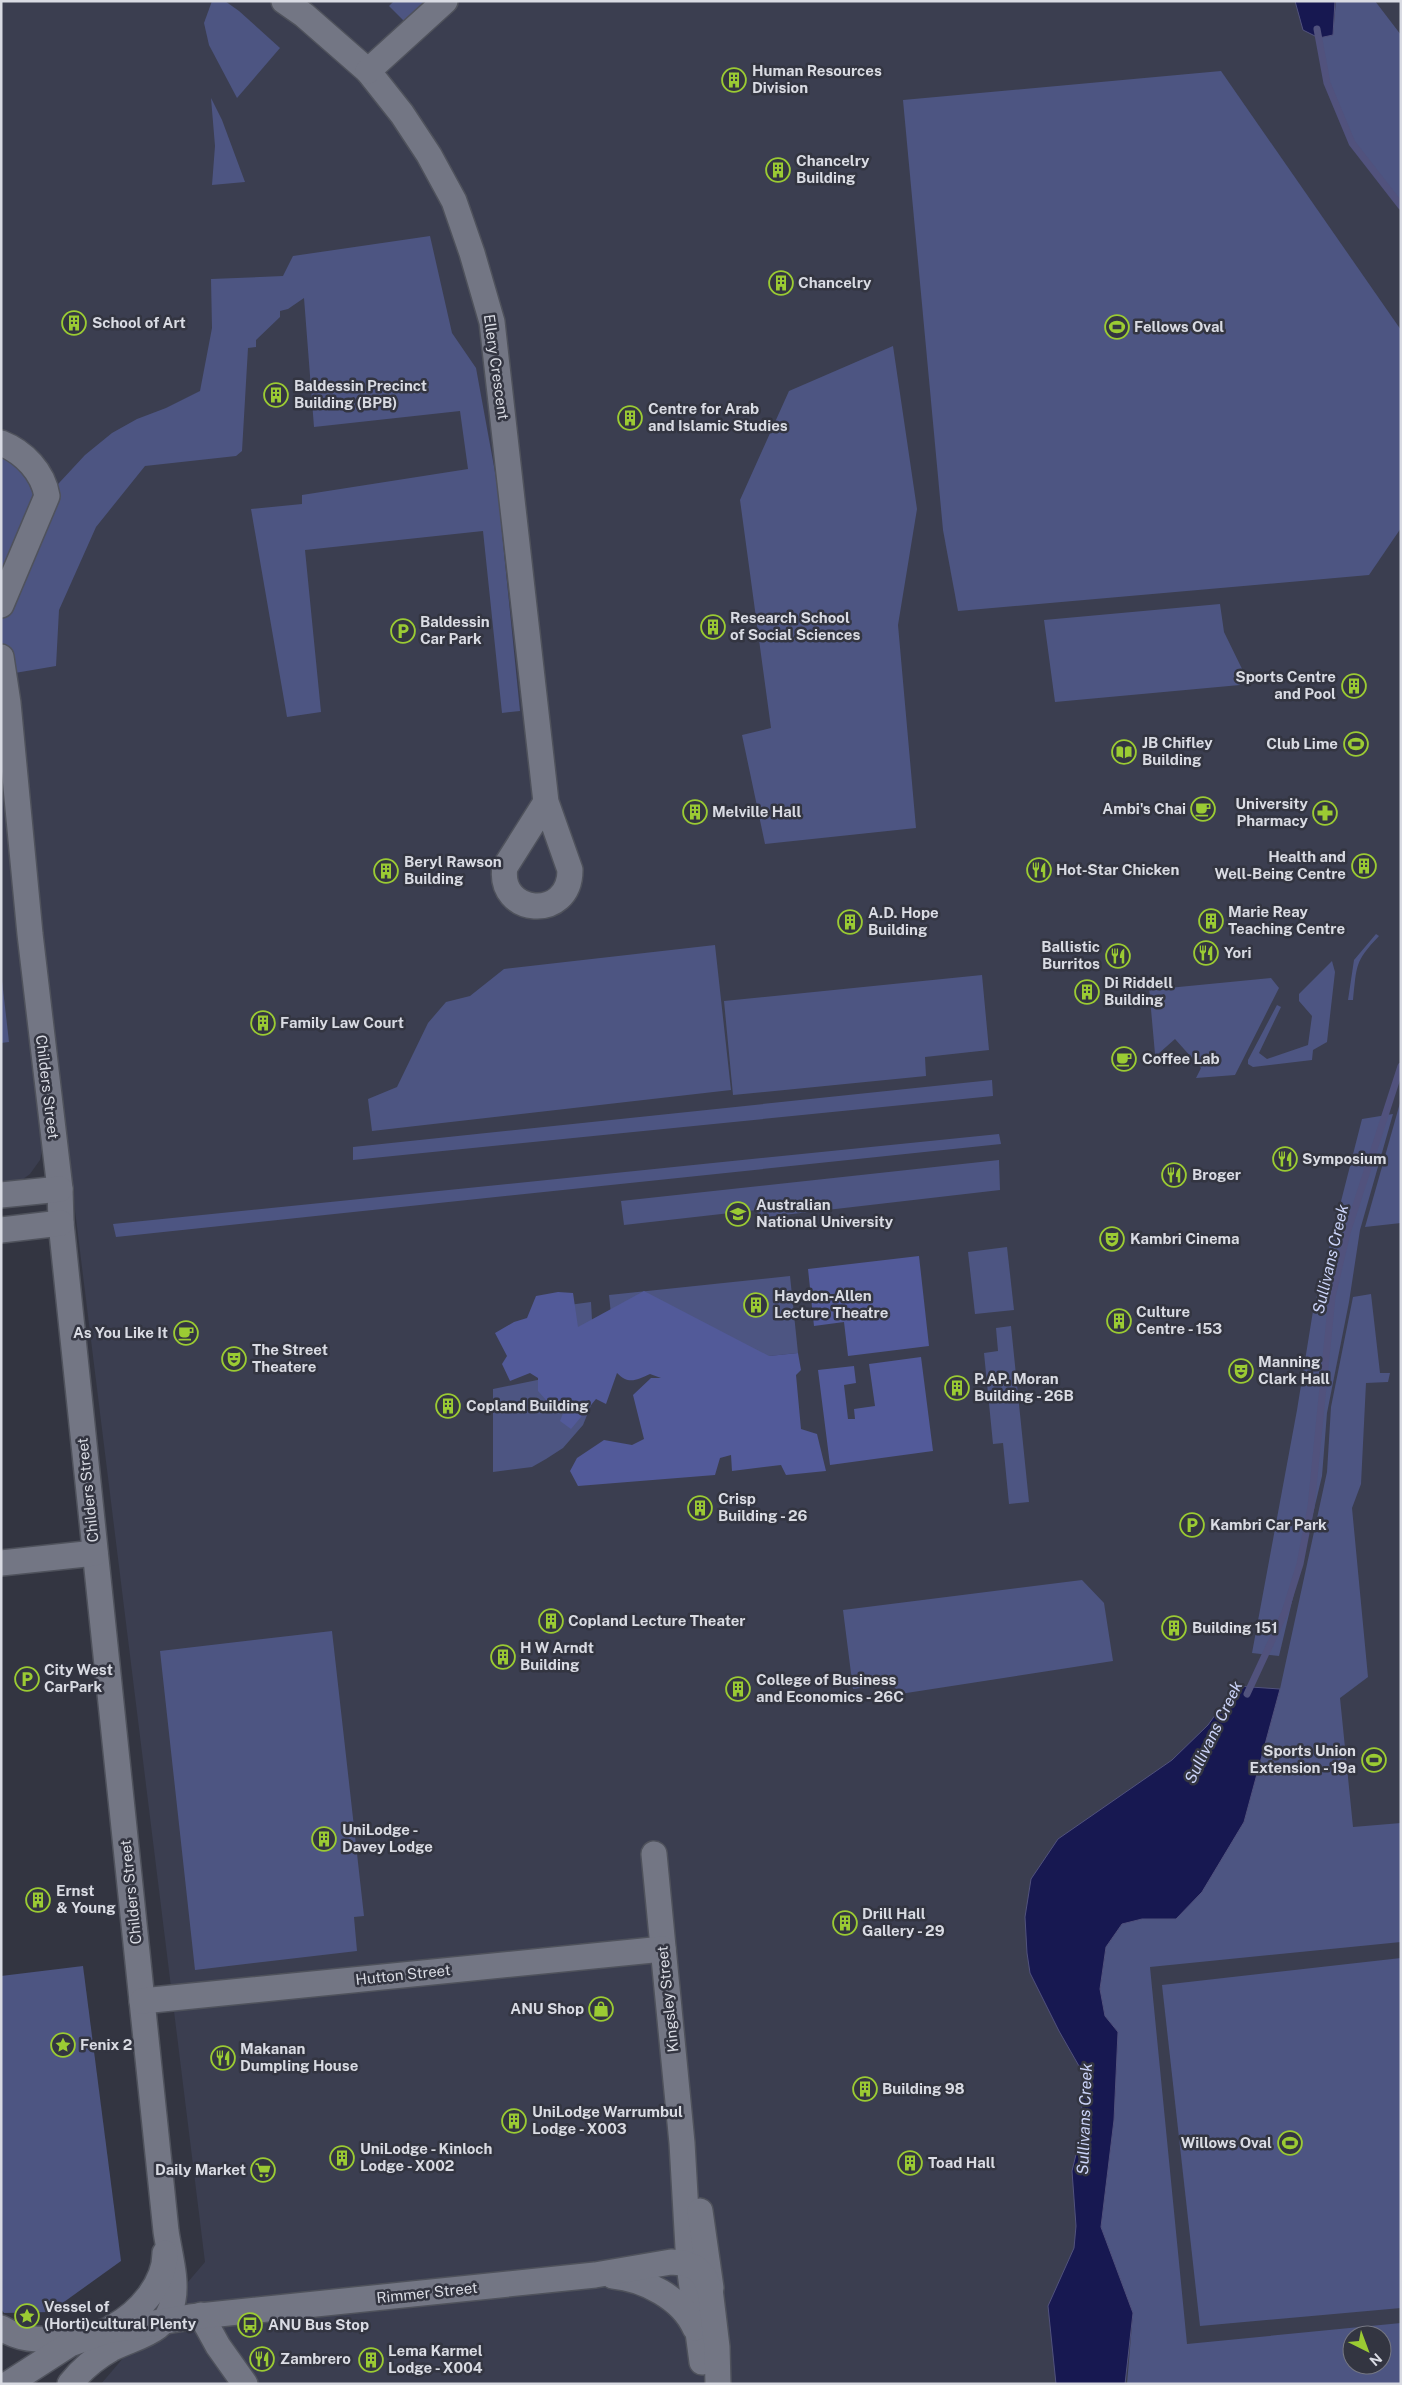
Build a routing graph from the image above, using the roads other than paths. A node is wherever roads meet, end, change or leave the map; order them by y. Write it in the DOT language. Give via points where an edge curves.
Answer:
graph roads {
  1 [pos="284,1"];
  2 [pos="445,1"];
  3 [pos="368,71"];
  4 [pos="1,443"];
  5 [pos="1,605"];
  6 [pos="1,657"];
  7 [pos="546,802"];
  8 [pos="60,1189"];
  9 [pos="1,1195"];
  10 [pos="61,1223"];
  11 [pos="1,1230"];
  12 [pos="95,1553"];
  13 [pos="1,1563"];
  14 [pos="654,1854"];
  15 [pos="663,1949"];
  16 [pos="142,2002"];
  17 [pos="682,2143"];
  18 [pos="166,2231"];
  19 [pos="689,2265"];
  20 [pos="595,2275"];
  21 [pos="712,2300"];
  22 [pos="201,2316"];
  23 [pos="165,2320"];
  24 [pos="1,2328"];
  25 [pos="103,2332"];
  26 [pos="709,2348"];
  27 [pos="8,2384"];
  28 [pos="70,2384"];
  29 [pos="245,2384"];
  30 [pos="704,2384"];
  31 [pos="718,2384"];
  32 [pos="730,2384"];
  1 -- 3 [label="street, Ellery Crescent"];
  2 -- 3 [label="street"];
  3 -- 7 [label="street, Ellery Crescent" via="429,155 454,201 492,322"];
  4 -- 5 [label="street" via="35,468 47,496"];
  6 -- 8 [label="street, Childers Street"];
  8 -- 9 [label="street"];
  8 -- 10 [label="street, Childers Street"];
  10 -- 11 [label="street"];
  10 -- 12 [label="street, Childers Street"];
  12 -- 13 [label="street"];
  12 -- 16 [label="street, Childers Street"];
  14 -- 15 [label="street, Kingsley Street"];
  15 -- 16 [label="street, Hutton Street"];
  15 -- 17 [label="street, Kingsley Street"];
  16 -- 18 [label="street, Childers Street"];
  17 -- 19 [label="street, Kingsley Street"];
  17 -- 21 [label="street, Kingsley Street" via="700,2208"];
  18 -- 23 [label="street, Childers Street" via="174,2288 171,2308"];
  18 -- 25 [label="street, Rimmer Street" via="162,2271 151,2293 135,2312"];
  19 -- 20 [label="street, Rimmer Street" via="671,2262"];
  19 -- 21 [label="street, Kingsley Street" via="704,2276"];
  19 -- 26 [label="street, Kingsley Street"];
  20 -- 22 [label="street, Rimmer Street"];
  20 -- 26 [label="street" via="638,2281 678,2303"];
  21 -- 26 [label="street, Kingsley Street"];
  22 -- 23 [label="street, Rimmer Street"];
  22 -- 29 [label="street"];
  23 -- 25 [label="street, Rimmer Street"];
  23 -- 28 [label="street" via="148,2334 101,2355"];
  24 -- 25 [label="street" via="36,2340"];
  25 -- 27 [label="street, Rimmer Street" via="70,2344"];
  26 -- 30 [label="street, Kingsley Street"];
  26 -- 31 [label="street, Kingsley Street"];
  26 -- 32 [label="street"];
}
